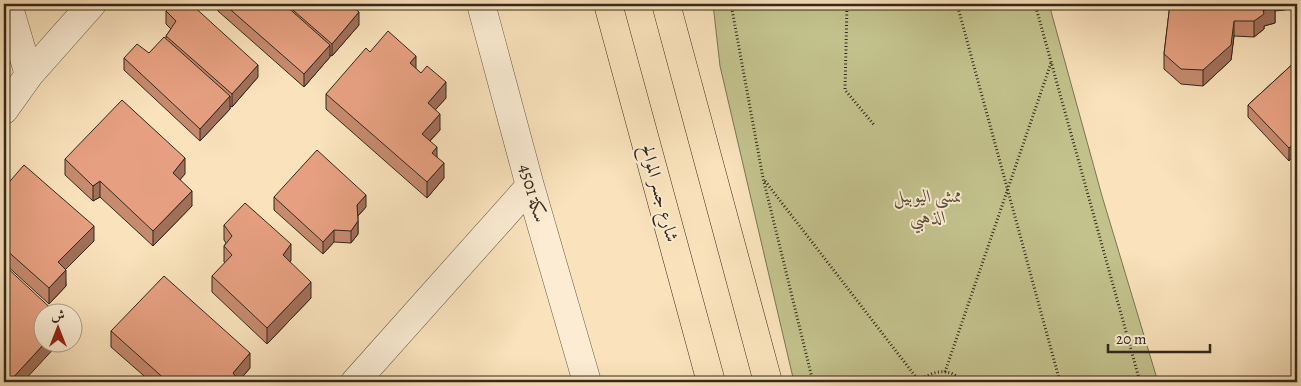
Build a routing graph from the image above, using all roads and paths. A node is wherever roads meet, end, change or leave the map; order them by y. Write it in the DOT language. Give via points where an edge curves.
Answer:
graph roads {
  1 [pos="8,4"];
  2 [pos="92,4"];
  3 [pos="481,4"];
  4 [pos="608,4"];
  5 [pos="666,4"];
  6 [pos="731,4"];
  7 [pos="847,4"];
  8 [pos="957,4"];
  9 [pos="1035,4"];
  10 [pos="1051,63"];
  11 [pos="29,75"];
  12 [pos="4,110"];
  13 [pos="875,126"];
  14 [pos="763,178"];
  15 [pos="530,186"];
  16 [pos="1008,190"];
  17 [pos="945,372"];
  18 [pos="355,382"];
  19 [pos="586,382"];
  20 [pos="710,382"];
  21 [pos="768,382"];
  22 [pos="813,382"];
  23 [pos="919,382"];
  24 [pos="962,382"];
  25 [pos="1060,382"];
  26 [pos="1140,382"];
  1 -- 11 [label="street"];
  2 -- 11 [label="street"];
  3 -- 15 [label="street, سكة 4501"];
  4 -- 20 [label="main road, شارع جسر الموالح"];
  5 -- 21 [label="main road"];
  6 -- 14 [label="path"];
  7 -- 13 [label="path" via="845,90"];
  8 -- 16 [label="path"];
  9 -- 10 [label="path"];
  10 -- 16 [label="path"];
  10 -- 26 [label="path"];
  11 -- 12 [label="street"];
  14 -- 22 [label="path"];
  14 -- 23 [label="path"];
  15 -- 18 [label="street"];
  15 -- 19 [label="street, سكة 4501"];
  16 -- 17 [label="path"];
  16 -- 25 [label="path"];
  17 -- 23 [label="path" via="930,373"];
  17 -- 24 [label="path"];
}
